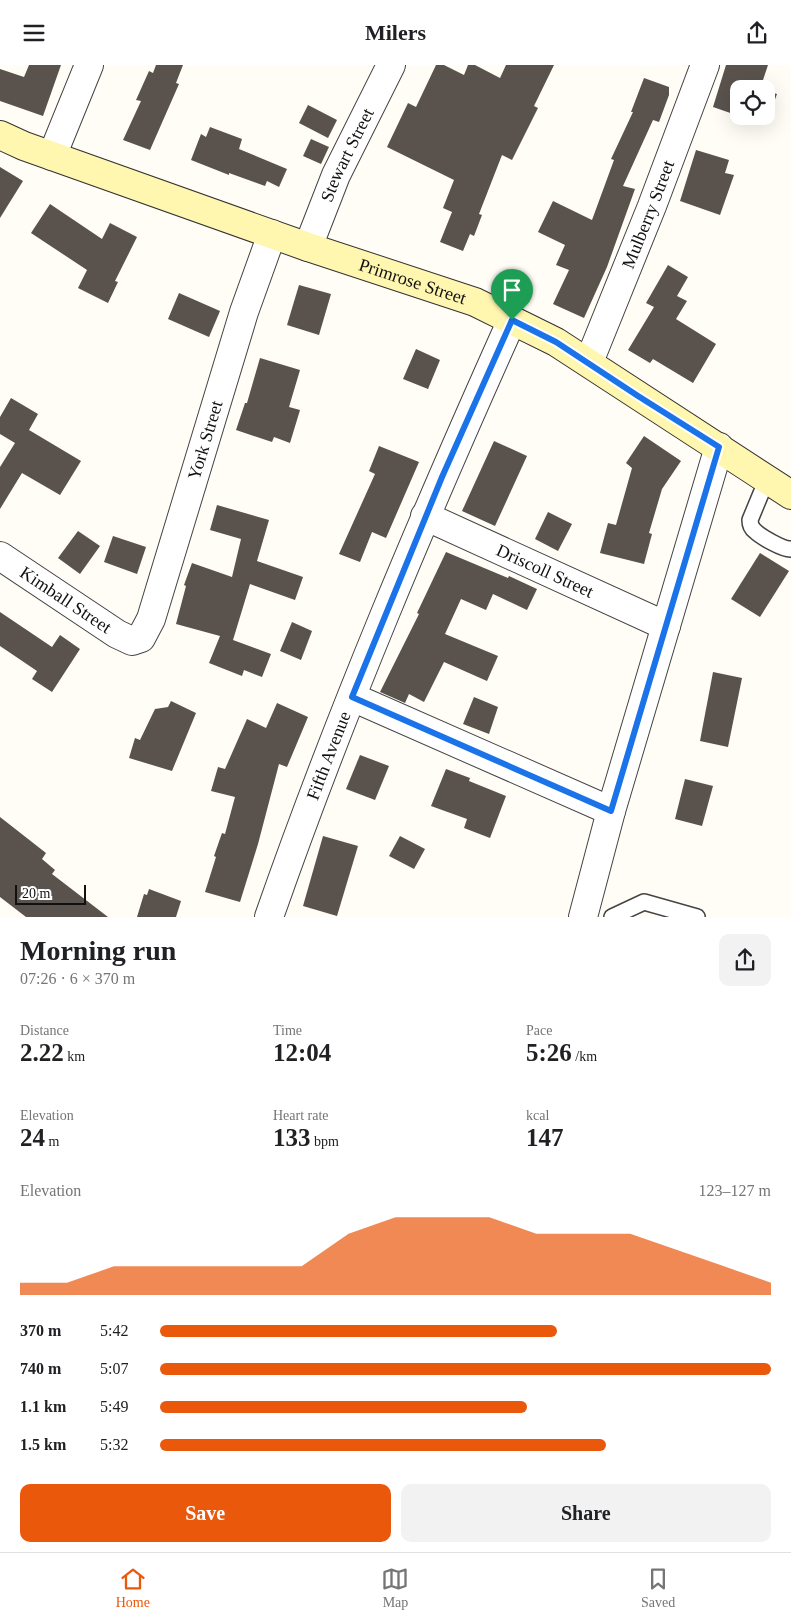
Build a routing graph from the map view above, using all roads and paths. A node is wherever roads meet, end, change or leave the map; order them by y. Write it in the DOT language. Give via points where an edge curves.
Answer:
graph roads {
  1 [pos="89,65"];
  2 [pos="391,65"];
  3 [pos="705,65"];
  4 [pos="0,135"];
  5 [pos="52,156"];
  6 [pos="272,234"];
  7 [pos="308,247"];
  8 [pos="512,320"];
  9 [pos="588,362"];
  10 [pos="719,447"];
  11 [pos="767,479"];
  12 [pos="791,495"];
  13 [pos="425,517"];
  14 [pos="791,549"];
  15 [pos="0,556"];
  16 [pos="666,626"];
  17 [pos="132,641"];
  18 [pos="352,697"];
  19 [pos="611,811"];
  20 [pos="269,917"];
  21 [pos="583,917"];
  22 [pos="612,917"];
  23 [pos="697,917"];
  1 -- 5 [label="street"];
  2 -- 7 [label="street, Stewart Street" via="336,175"];
  3 -- 9 [label="street, Mulberry Street"];
  4 -- 5 [label="main road, Primrose Street"];
  5 -- 6 [label="main road, Primrose Street"];
  6 -- 7 [label="main road, Primrose Street"];
  6 -- 17 [label="street, York Street" via="244,312 151,619 141,638"];
  7 -- 8 [label="main road, Primrose Street" via="475,302"];
  8 -- 9 [label="main road, Primrose Street"];
  8 -- 13 [label="street, Fifth Avenue"];
  9 -- 10 [label="main road, Primrose Street"];
  10 -- 11 [label="main road, Primrose Street"];
  10 -- 16 [label="street"];
  11 -- 12 [label="main road, Primrose Street"];
  11 -- 14 [label="lane" via="750,526 785,549"];
  13 -- 16 [label="street, Driscoll Street"];
  13 -- 18 [label="street, Fifth Avenue"];
  15 -- 17 [label="street, Kimball Street"];
  16 -- 19 [label="street"];
  18 -- 19 [label="street"];
  18 -- 20 [label="street, Fifth Avenue" via="302,821"];
  19 -- 21 [label="street"];
  22 -- 23 [label="lane" via="644,902"];
}
